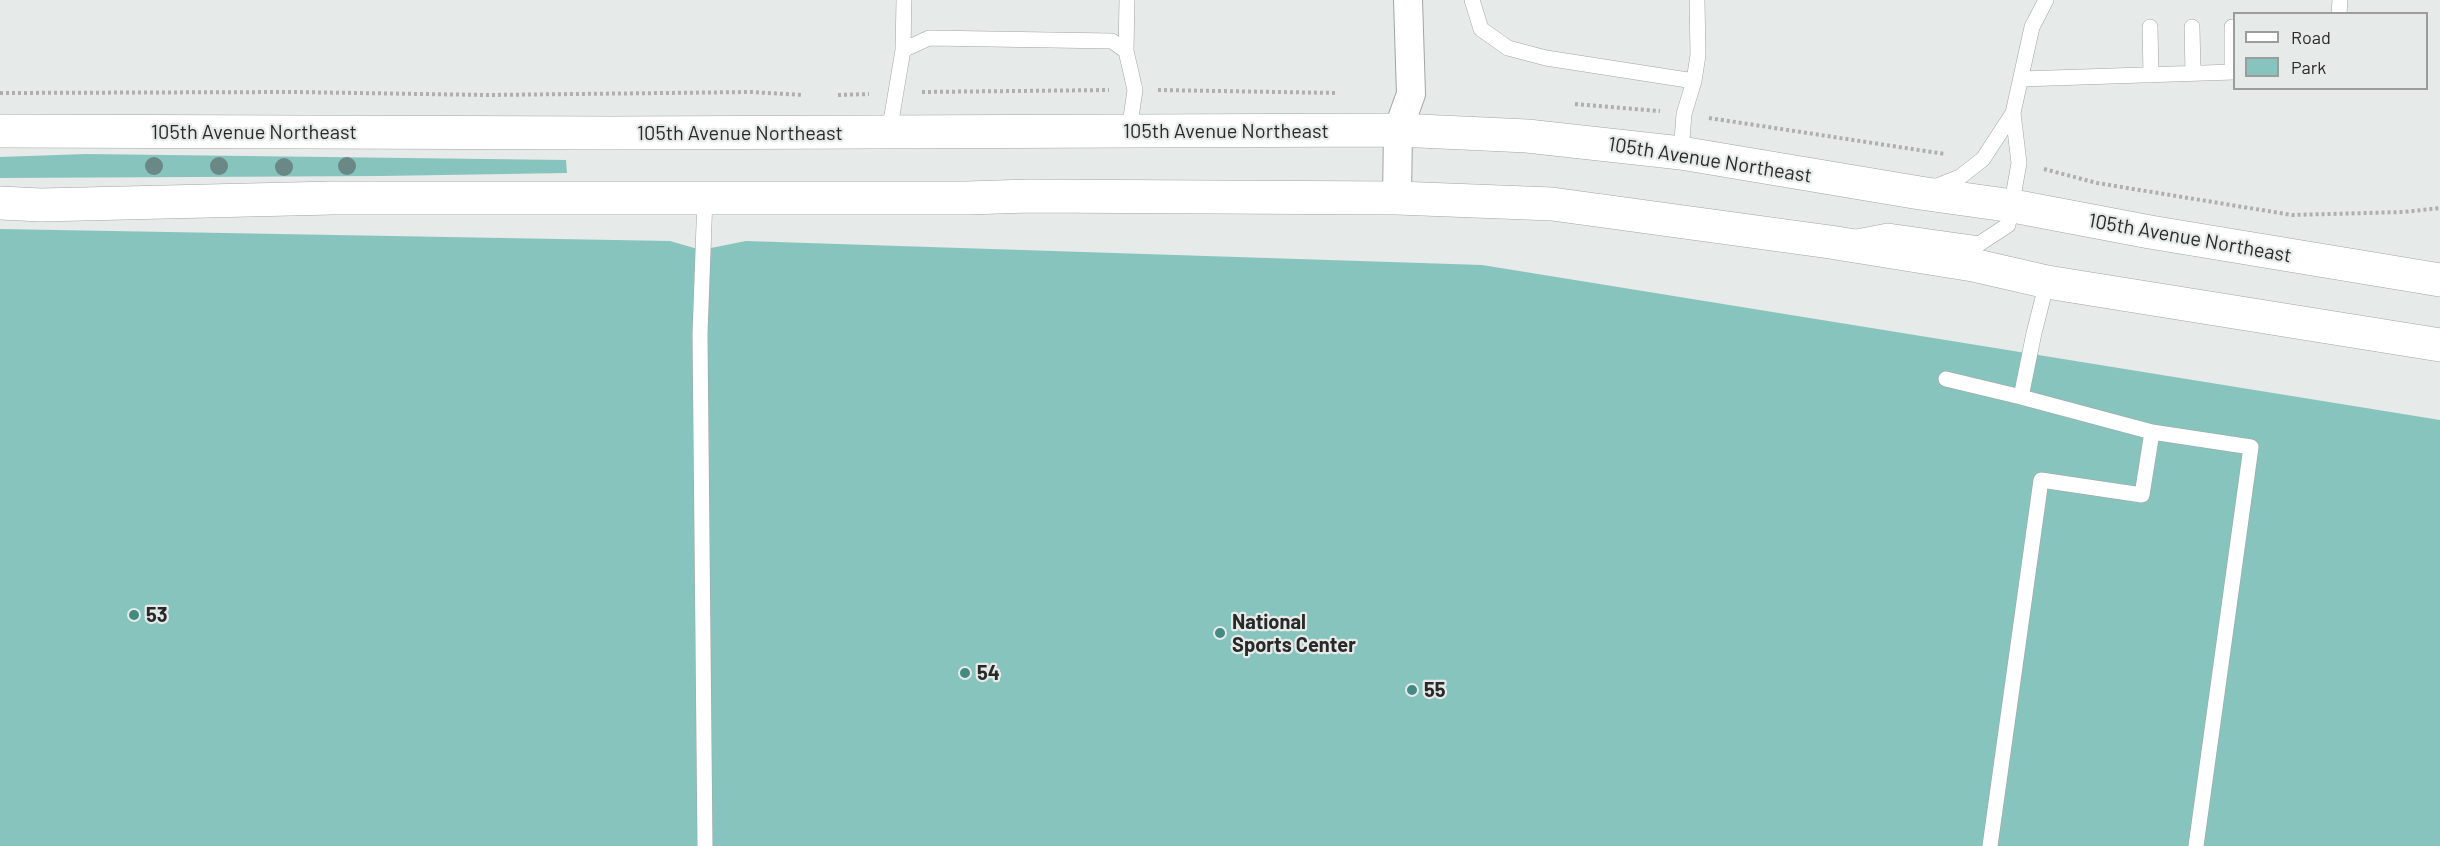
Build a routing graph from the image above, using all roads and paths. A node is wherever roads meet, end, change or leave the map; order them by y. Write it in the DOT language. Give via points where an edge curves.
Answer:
graph roads {
  1 [pos="904,0"];
  2 [pos="1127,0"];
  3 [pos="1408,0"];
  4 [pos="1472,0"];
  5 [pos="1697,0"];
  6 [pos="2046,0"];
  7 [pos="2150,27"];
  8 [pos="2192,27"];
  9 [pos="2232,27"];
  10 [pos="903,50"];
  11 [pos="1126,51"];
  12 [pos="2233,72"];
  13 [pos="2193,73"];
  14 [pos="2151,75"];
  15 [pos="2021,79"];
  16 [pos="1694,81"];
  17 [pos="2013,113"];
  18 [pos="1398,130"];
  19 [pos="0,131"];
  20 [pos="1129,131"];
  21 [pos="889,133"];
  22 [pos="1681,153"];
  23 [pos="1920,193"];
  24 [pos="705,197"];
  25 [pos="1397,198"];
  26 [pos="0,203"];
  27 [pos="2013,206"];
  28 [pos="1830,242"];
  29 [pos="2440,280"];
  30 [pos="2047,282"];
  31 [pos="2440,345"];
  32 [pos="1947,379"];
  33 [pos="2021,397"];
  34 [pos="2152,432"];
  35 [pos="705,846"];
  36 [pos="1991,846"];
  37 [pos="2196,846"];
  1 -- 10 [label="lane"];
  2 -- 11 [label="lane"];
  3 -- 18 [label="street" via="1412,94"];
  4 -- 16 [label="lane" via="1481,29 1508,48 1546,58"];
  5 -- 16 [label="lane" via="1698,56"];
  6 -- 15 [label="lane" via="2032,27"];
  7 -- 14 [label="lane"];
  8 -- 13 [label="lane"];
  9 -- 12 [label="lane"];
  10 -- 11 [label="lane" via="929,38 1112,41"];
  10 -- 21 [label="lane"];
  11 -- 20 [label="lane" via="1135,90"];
  12 -- 13 [label="lane"];
  13 -- 14 [label="lane"];
  14 -- 15 [label="lane"];
  15 -- 17 [label="lane"];
  16 -- 22 [label="lane" via="1684,114"];
  17 -- 23 [label="lane" via="1983,159 1960,177"];
  17 -- 27 [label="lane" via="2019,163"];
  18 -- 20 [label="street, 105th Avenue Northeast"];
  18 -- 22 [label="street, 105th Avenue Northeast" via="1527,136"];
  18 -- 25 [label="street"];
  19 -- 21 [label="street, 105th Avenue Northeast"];
  20 -- 21 [label="street, 105th Avenue Northeast"];
  22 -- 23 [label="street, 105th Avenue Northeast"];
  23 -- 27 [label="street, 105th Avenue Northeast"];
  24 -- 25 [label="street"];
  24 -- 26 [label="street"];
  24 -- 35 [label="lane" via="700,345"];
  25 -- 28 [label="street" via="1552,204"];
  27 -- 28 [label="lane" via="2008,225 1979,244 1887,231"];
  27 -- 29 [label="street, 105th Avenue Northeast"];
  28 -- 30 [label="street" via="1973,265"];
  30 -- 31 [label="street"];
  30 -- 33 [label="lane"];
  32 -- 33 [label="lane"];
  33 -- 34 [label="lane"];
  34 -- 36 [label="lane" via="2142,495 2041,480"];
  34 -- 37 [label="lane" via="2251,447"];
}
